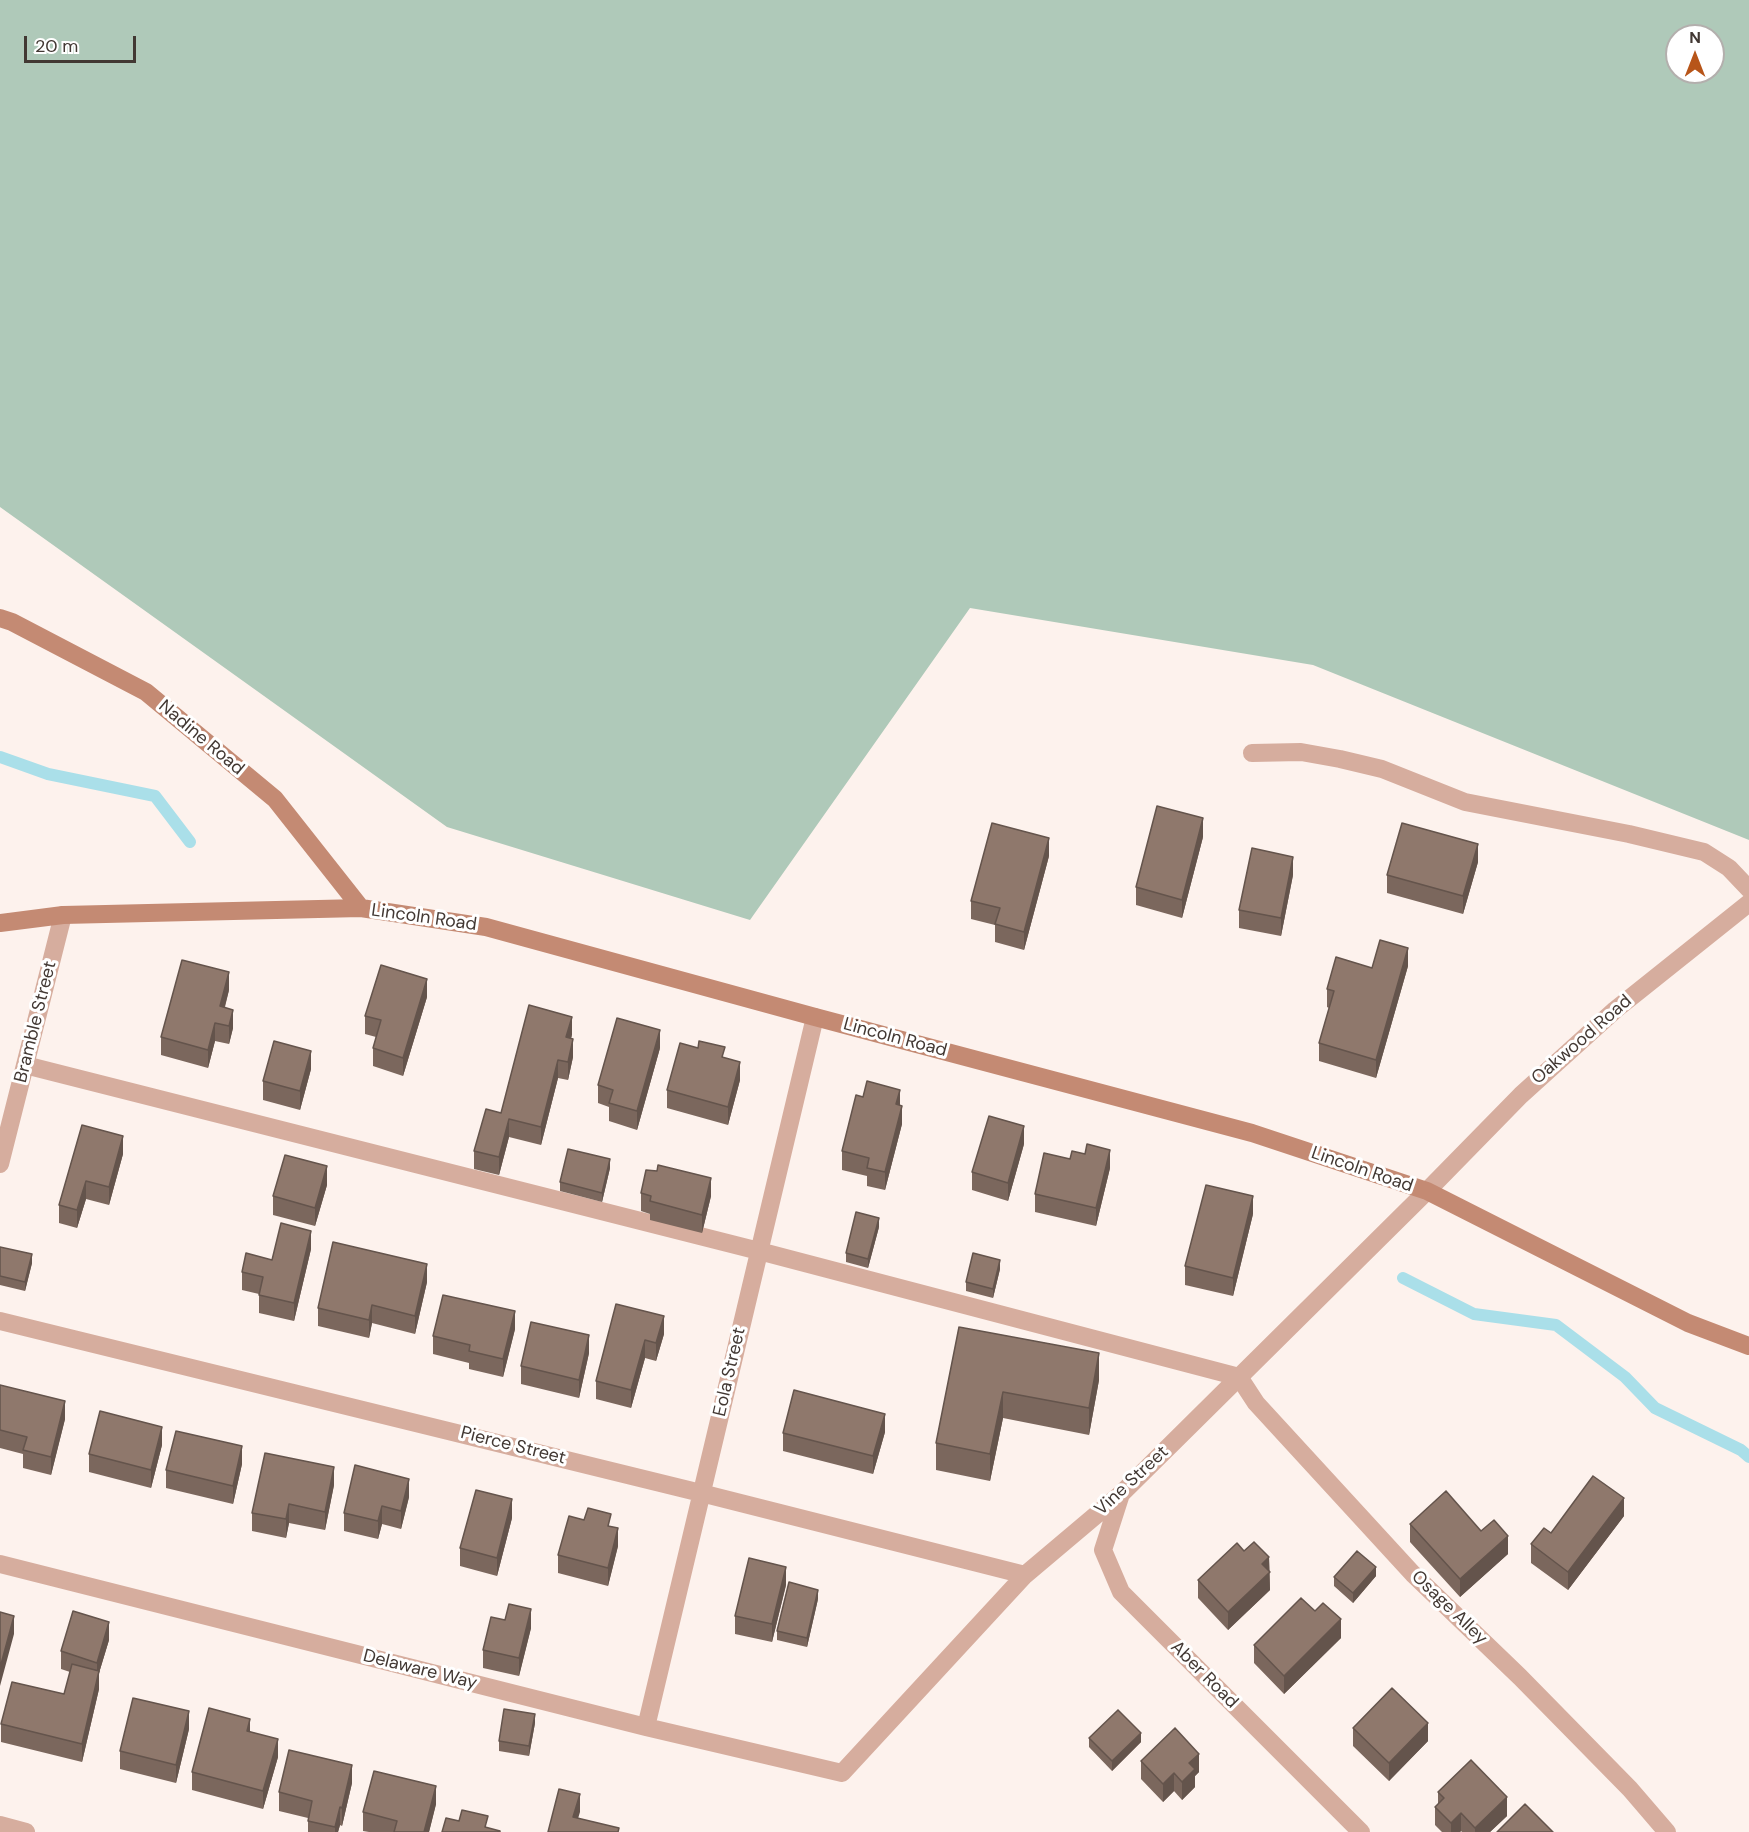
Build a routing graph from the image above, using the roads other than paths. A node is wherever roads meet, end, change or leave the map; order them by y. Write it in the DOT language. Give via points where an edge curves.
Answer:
graph roads {
  1 [pos="0,618"];
  2 [pos="1252,753"];
  3 [pos="1749,889"];
  4 [pos="1749,903"];
  5 [pos="361,908"];
  6 [pos="63,915"];
  7 [pos="0,923"];
  8 [pos="815,1017"];
  9 [pos="25,1065"];
  10 [pos="0,1164"];
  11 [pos="1426,1191"];
  12 [pos="759,1251"];
  13 [pos="0,1320"];
  14 [pos="1749,1346"];
  15 [pos="1239,1377"];
  16 [pos="701,1492"];
  17 [pos="1121,1494"];
  18 [pos="0,1564"];
  19 [pos="1025,1575"];
  20 [pos="646,1727"];
  21 [pos="842,1773"];
  22 [pos="0,1825"];
  23 [pos="26,1832"];
  24 [pos="1361,1832"];
  25 [pos="1667,1832"];
  1 -- 5 [label="street, Nadine Road" via="146,692 275,799"];
  2 -- 3 [label="street" via="1301,752 1340,759 1382,769 1465,802 1704,852 1729,868"];
  4 -- 11 [label="street, Oakwood Road" via="1614,1010 1521,1095"];
  5 -- 6 [label="street, Lincoln Road"];
  5 -- 8 [label="street, Lincoln Road" via="486,927"];
  6 -- 7 [label="street, Lincoln Road"];
  6 -- 9 [label="street, Bramble Street"];
  8 -- 11 [label="street, Lincoln Road" via="1252,1133"];
  8 -- 12 [label="street, Eola Street"];
  9 -- 10 [label="street, Bramble Street"];
  9 -- 12 [label="street"];
  11 -- 14 [label="street, Lincoln Road" via="1688,1323"];
  11 -- 15 [label="street, Vine Street"];
  12 -- 15 [label="street"];
  12 -- 16 [label="street, Eola Street"];
  13 -- 16 [label="street, Pierce Street"];
  15 -- 17 [label="street, Vine Street"];
  15 -- 25 [label="street, Osage Alley" via="1256,1403 1413,1574 1520,1677"];
  16 -- 19 [label="street, Pierce Street"];
  16 -- 20 [label="street, Eola Street"];
  17 -- 19 [label="street, Vine Street"];
  17 -- 24 [label="street, Aber Road" via="1103,1550 1121,1592"];
  18 -- 20 [label="street, Delaware Way"];
  19 -- 21 [label="street, Vine Street"];
  20 -- 21 [label="street, Delaware Way"];
  22 -- 23 [label="street"];
}
